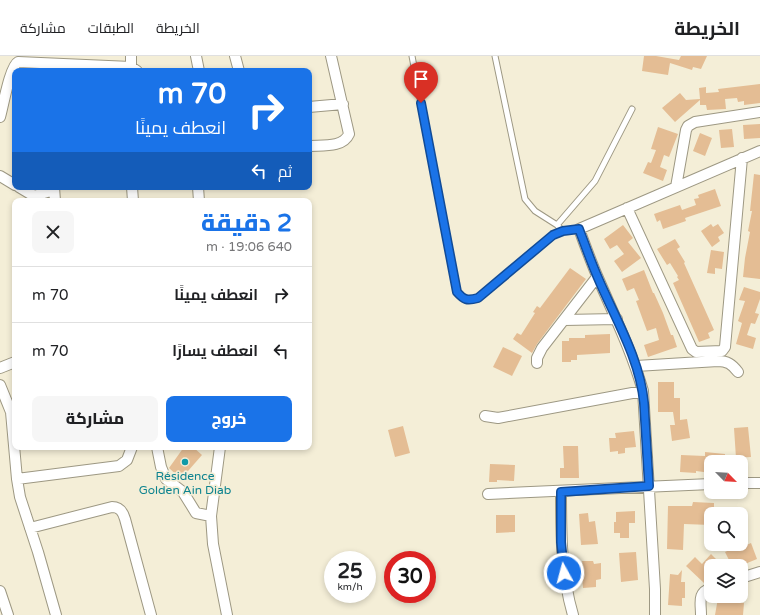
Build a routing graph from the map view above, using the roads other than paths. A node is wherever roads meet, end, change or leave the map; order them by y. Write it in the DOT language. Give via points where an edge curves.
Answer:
graph roads {
  1 [pos="131,56"];
  2 [pos="196,56"];
  3 [pos="235,56"];
  4 [pos="331,56"];
  5 [pos="412,56"];
  6 [pos="495,56"];
  7 [pos="13,68"];
  8 [pos="82,68"];
  9 [pos="134,68"];
  10 [pos="198,68"];
  11 [pos="238,68"];
  12 [pos="12,70"];
  13 [pos="343,104"];
  14 [pos="312,106"];
  15 [pos="632,109"];
  16 [pos="760,112"];
  17 [pos="0,117"];
  18 [pos="312,146"];
  19 [pos="760,151"];
  20 [pos="742,158"];
  21 [pos="0,176"];
  22 [pos="12,183"];
  23 [pos="676,187"];
  24 [pos="24,190"];
  25 [pos="50,190"];
  26 [pos="36,198"];
  27 [pos="627,208"];
  28 [pos="557,225"];
  29 [pos="579,229"];
  30 [pos="563,231"];
  31 [pos="597,277"];
  32 [pos="564,320"];
  33 [pos="617,320"];
  34 [pos="12,363"];
  35 [pos="537,363"];
  36 [pos="636,366"];
  37 [pos="0,368"];
  38 [pos="738,372"];
  39 [pos="0,385"];
  40 [pos="643,391"];
  41 [pos="485,416"];
  42 [pos="12,423"];
  43 [pos="14,450"];
  44 [pos="131,450"];
  45 [pos="158,450"];
  46 [pos="220,450"];
  47 [pos="17,479"];
  48 [pos="748,483"];
  49 [pos="760,483"];
  50 [pos="704,484"];
  51 [pos="649,486"];
  52 [pos="561,492"];
  53 [pos="488,494"];
  54 [pos="211,516"];
  55 [pos="30,528"];
  56 [pos="760,572"];
  57 [pos="748,576"];
  58 [pos="0,591"];
  59 [pos="704,592"];
  60 [pos="8,615"];
  61 [pos="56,615"];
  62 [pos="150,615"];
  63 [pos="227,615"];
  64 [pos="573,615"];
  65 [pos="655,615"];
  66 [pos="701,615"];
  1 -- 9 [label="street"];
  2 -- 10 [label="street"];
  3 -- 11 [label="street"];
  4 -- 13 [label="street"];
  5 -- 30 [label="lane" via="457,292 463,299 468,301 478,298 553,235"];
  6 -- 28 [label="lane" via="525,199 535,211"];
  7 -- 8 [label="street" via="20,62"];
  12 -- 17 [label="street"];
  13 -- 14 [label="street"];
  13 -- 18 [label="street" via="349,134 347,138 339,144"];
  15 -- 28 [label="lane" via="595,181"];
  16 -- 23 [label="street" via="695,122 688,126"];
  19 -- 20 [label="street"];
  20 -- 23 [label="street"];
  20 -- 27 [label="street" via="726,347 722,351 696,352 692,349"];
  21 -- 22 [label="street"];
  23 -- 27 [label="street"];
  24 -- 26 [label="street"];
  25 -- 26 [label="street"];
  27 -- 29 [label="street"];
  28 -- 30 [label="lane"];
  29 -- 30 [label="lane"];
  29 -- 31 [label="street"];
  31 -- 32 [label="street"];
  31 -- 33 [label="street"];
  32 -- 33 [label="street"];
  32 -- 35 [label="street" via="538,352"];
  33 -- 36 [label="street"];
  34 -- 37 [label="street"];
  36 -- 38 [label="street" via="725,361"];
  36 -- 40 [label="street"];
  39 -- 42 [label="street" via="11,412"];
  40 -- 41 [label="street" via="498,418"];
  40 -- 51 [label="street"];
  43 -- 47 [label="street"];
  44 -- 47 [label="street" via="127,460 119,466"];
  45 -- 54 [label="street" via="166,479 183,492 196,513"];
  46 -- 54 [label="street"];
  47 -- 55 [label="street"];
  48 -- 49 [label="street"];
  50 -- 51 [label="street"];
  51 -- 52 [label="street"];
  51 -- 65 [label="street"];
  52 -- 53 [label="street"];
  52 -- 64 [label="street" via="562,558"];
  54 -- 63 [label="street" via="212,544"];
  55 -- 61 [label="street"];
  55 -- 62 [label="street" via="112,507 119,508 125,519"];
  56 -- 57 [label="street"];
  58 -- 60 [label="street"];
  59 -- 66 [label="street" via="701,595"];
}
